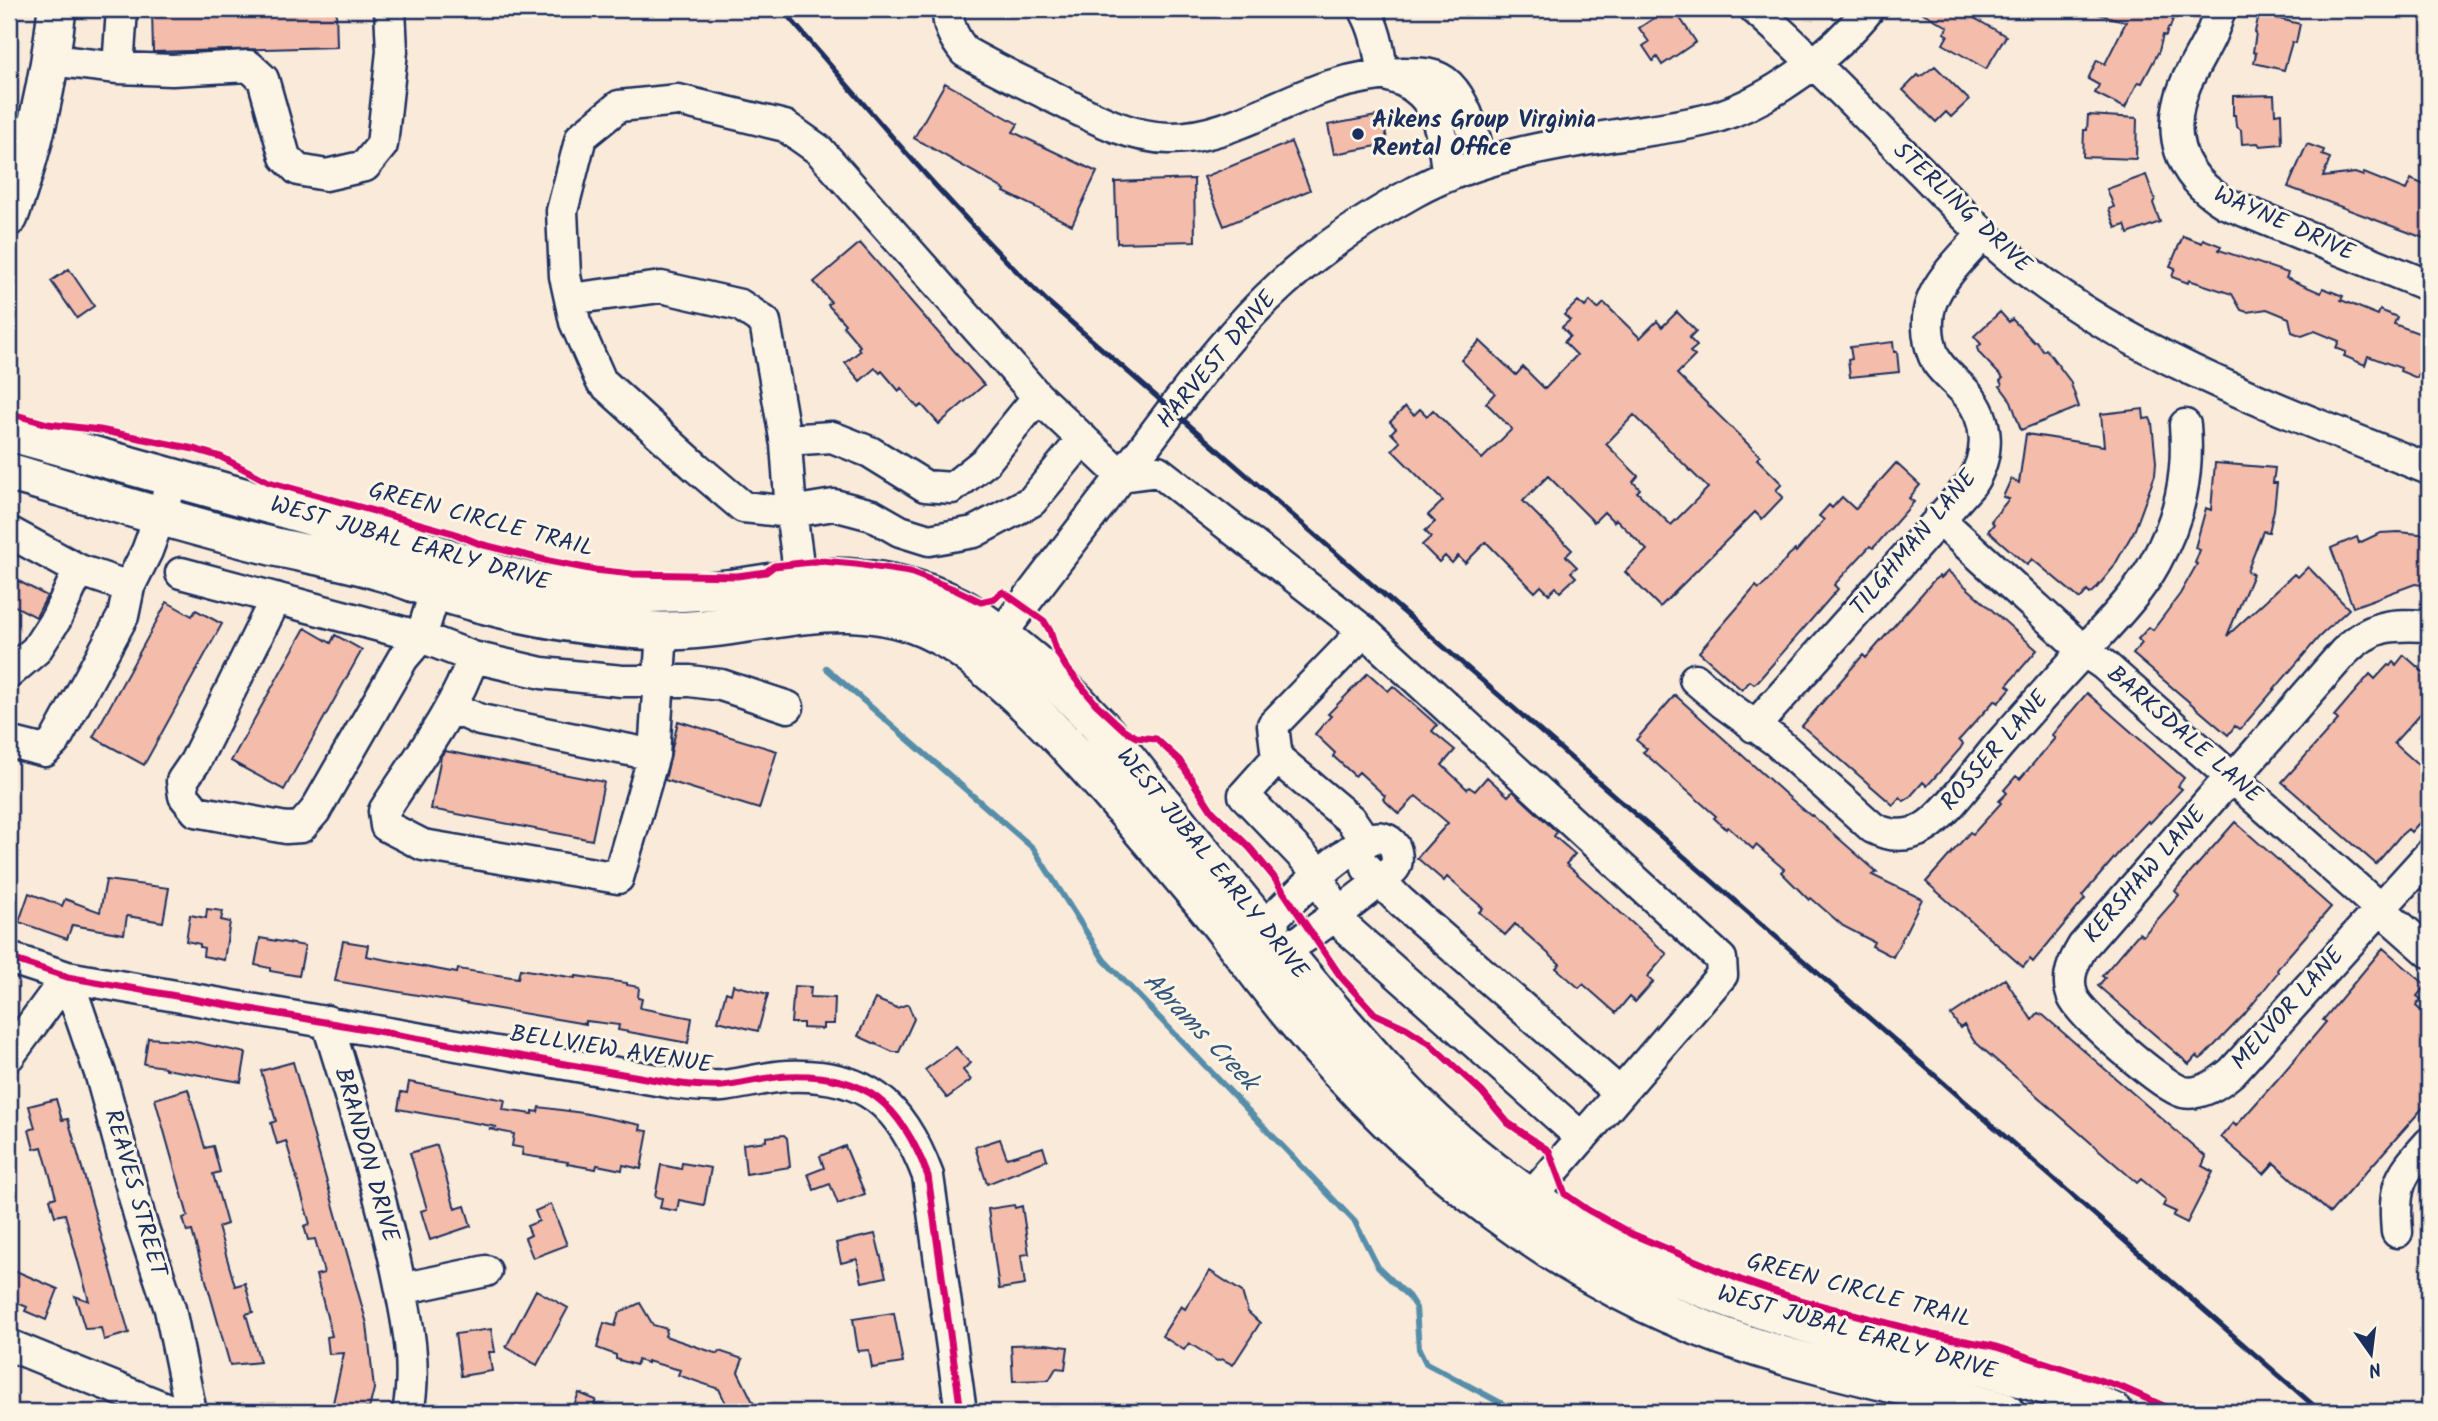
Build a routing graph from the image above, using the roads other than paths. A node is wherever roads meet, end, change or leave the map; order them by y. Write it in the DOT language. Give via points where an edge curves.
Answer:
graph roads {
  1 [pos="57,9"];
  2 [pos="122,9"];
  3 [pos="390,9"];
  4 [pos="948,9"];
  5 [pos="1364,9"];
  6 [pos="1755,9"];
  7 [pos="1869,9"];
  8 [pos="2220,9"];
  9 [pos="51,60"];
  10 [pos="1814,63"];
  11 [pos="118,68"];
  12 [pos="1382,74"];
  13 [pos="1482,163"];
  14 [pos="1448,176"];
  15 [pos="9,217"];
  16 [pos="1983,234"];
  17 [pos="2429,286"];
  18 [pos="570,299"];
  19 [pos="1038,397"];
  20 [pos="2185,425"];
  21 [pos="9,432"];
  22 [pos="1083,439"];
  23 [pos="785,440"];
  24 [pos="2429,469"];
  25 [pos="9,472"];
  26 [pos="1122,476"];
  27 [pos="174,478"];
  28 [pos="791,512"];
  29 [pos="160,516"];
  30 [pos="1939,519"];
  31 [pos="9,533"];
  32 [pos="446,557"];
  33 [pos="79,570"];
  34 [pos="181,573"];
  35 [pos="800,578"];
  36 [pos="129,587"];
  37 [pos="436,591"];
  38 [pos="276,598"];
  39 [pos="2429,626"];
  40 [pos="662,631"];
  41 [pos="1364,631"];
  42 [pos="421,637"];
  43 [pos="990,649"];
  44 [pos="2084,650"];
  45 [pos="472,657"];
  46 [pos="9,673"];
  47 [pos="1695,679"];
  48 [pos="659,681"];
  49 [pos="451,707"];
  50 [pos="788,707"];
  51 [pos="1754,727"];
  52 [pos="9,742"];
  53 [pos="654,755"];
  54 [pos="1277,758"];
  55 [pos="2234,778"];
  56 [pos="1358,846"];
  57 [pos="2429,855"];
  58 [pos="1319,877"];
  59 [pos="1380,882"];
  60 [pos="2380,908"];
  61 [pos="1337,913"];
  62 [pos="1261,951"];
  63 [pos="2429,952"];
  64 [pos="9,958"];
  65 [pos="67,977"];
  66 [pos="327,1021"];
  67 [pos="2126,1050"];
  68 [pos="9,1056"];
  69 [pos="1620,1093"];
  70 [pos="1582,1139"];
  71 [pos="2429,1143"];
  72 [pos="1521,1212"];
  73 [pos="2397,1232"];
  74 [pos="486,1271"];
  75 [pos="401,1289"];
  76 [pos="9,1345"];
  77 [pos="175,1412"];
  78 [pos="191,1412"];
  79 [pos="408,1412"];
  80 [pos="961,1412"];
  81 [pos="2004,1412"];
  82 [pos="2114,1412"];
  1 -- 9 [label="main road"];
  2 -- 11 [label="street"];
  3 -- 11 [label="street" via="392,51 382,145 365,166 326,175 298,170 285,157 263,79 250,66"];
  4 -- 12 [label="street" via="955,41 965,52 1111,127 1140,135 1171,138 1201,134 1324,88"];
  5 -- 12 [label="street" via="1377,38"];
  6 -- 10 [label="street, STERLING DRIVE"];
  7 -- 10 [label="street, HARVEST DRIVE"];
  8 -- 17 [label="street, WAYNE DRIVE" via="2180,99 2176,119 2177,139 2189,171 2225,203"];
  9 -- 11 [label="street"];
  9 -- 15 [label="main road"];
  10 -- 13 [label="street, HARVEST DRIVE" via="1764,96 1720,116 1566,142"];
  10 -- 16 [label="street, STERLING DRIVE"];
  12 -- 13 [label="street" via="1424,74 1447,84 1461,104"];
  12 -- 14 [label="street" via="1412,84 1431,105 1443,138"];
  13 -- 14 [label="street, HARVEST DRIVE"];
  14 -- 26 [label="street, HARVEST DRIVE" via="1370,217 1283,284 1251,314"];
  16 -- 24 [label="street, STERLING DRIVE" via="2026,271 2127,338"];
  16 -- 30 [label="street, TILGHMAN LANE" via="1938,287 1930,307 1933,352 1973,403 1986,445 1976,476"];
  18 -- 19 [label="street" via="562,211 581,137 619,107 678,100 785,125 819,150"];
  18 -- 23 [label="street" via="661,287 740,305 765,321"];
  18 -- 28 [label="street" via="601,381 743,507"];
  19 -- 22 [label="street"];
  19 -- 23 [label="street" via="986,461 952,488 925,486 870,452 832,437"];
  20 -- 44 [label="street, ROSSER LANE" via="2185,477 2173,526 2144,582"];
  21 -- 27 [label="main road, WEST JUBAL EARLY DRIVE"];
  22 -- 26 [label="street"];
  22 -- 28 [label="street" via="1032,501 974,531 929,540 872,515 834,505"];
  23 -- 28 [label="street"];
  25 -- 29 [label="main road, WEST JUBAL EARLY DRIVE"];
  26 -- 41 [label="street" via="1158,471"];
  26 -- 43 [label="street, HARVEST DRIVE"];
  27 -- 29 [label="street"];
  27 -- 32 [label="main road, WEST JUBAL EARLY DRIVE"];
  28 -- 35 [label="street"];
  29 -- 36 [label="street"];
  29 -- 37 [label="main road, WEST JUBAL EARLY DRIVE" via="378,570"];
  30 -- 44 [label="street, BARKSDALE LANE"];
  30 -- 51 [label="street, TILGHMAN LANE"];
  31 -- 33 [label="street"];
  32 -- 35 [label="main road, WEST JUBAL EARLY DRIVE" via="507,576 607,592 703,592"];
  32 -- 37 [label="street"];
  33 -- 36 [label="street"];
  33 -- 46 [label="street" via="36,650"];
  34 -- 38 [label="street"];
  35 -- 43 [label="main road, WEST JUBAL EARLY DRIVE" via="897,583 963,608"];
  36 -- 52 [label="street" via="124,616 55,741 45,751"];
  37 -- 40 [label="main road, WEST JUBAL EARLY DRIVE" via="559,620"];
  37 -- 42 [label="street"];
  38 -- 42 [label="street"];
  38 -- 42 [label="street" via="182,781 184,796 196,811 301,827 316,811 402,658"];
  39 -- 55 [label="street, KERSHAW LANE" via="2387,625 2358,640"];
  40 -- 43 [label="main road, WEST JUBAL EARLY DRIVE" via="845,611 911,623"];
  40 -- 48 [label="street"];
  41 -- 54 [label="street" via="1273,725"];
  41 -- 69 [label="street" via="1721,958 1723,975"];
  42 -- 45 [label="street"];
  43 -- 62 [label="main road, WEST JUBAL EARLY DRIVE" via="1038,665 1097,722"];
  44 -- 51 [label="street, ROSSER LANE" via="1936,819 1909,834 1891,835 1873,828 1776,741"];
  44 -- 55 [label="street, BARKSDALE LANE"];
  45 -- 48 [label="street" via="542,673"];
  45 -- 49 [label="street"];
  47 -- 51 [label="street, ROSSER LANE"];
  48 -- 50 [label="street" via="721,685"];
  48 -- 53 [label="street"];
  49 -- 53 [label="street" via="480,720"];
  49 -- 53 [label="street" via="384,811 386,827 423,845 618,878"];
  54 -- 56 [label="street" via="1351,820"];
  54 -- 58 [label="street" via="1244,795"];
  55 -- 60 [label="street, BARKSDALE LANE"];
  55 -- 67 [label="street, KERSHAW LANE" via="2083,946 2074,962 2070,974 2073,996 2084,1014"];
  56 -- 58 [label="street"];
  56 -- 59 [label="street" via="1373,838 1392,843 1397,853 1395,867"];
  57 -- 60 [label="street, MELVOR LANE"];
  58 -- 61 [label="street"];
  58 -- 62 [label="street" via="1274,917"];
  59 -- 61 [label="street"];
  59 -- 69 [label="street"];
  60 -- 63 [label="street, BARKSDALE LANE"];
  60 -- 67 [label="street, MELVOR LANE" via="2232,1072 2214,1086 2180,1091"];
  61 -- 62 [label="street" via="1297,942"];
  61 -- 70 [label="street" via="1347,929"];
  62 -- 72 [label="main road, WEST JUBAL EARLY DRIVE" via="1465,1149"];
  64 -- 65 [label="street, BELLVIEW AVENUE"];
  65 -- 66 [label="street, BELLVIEW AVENUE"];
  65 -- 68 [label="street"];
  65 -- 78 [label="street, REAVES STREET" via="170,1309"];
  66 -- 75 [label="street, BRANDON DRIVE" via="390,1236"];
  66 -- 80 [label="street, BELLVIEW AVENUE" via="701,1087 819,1076 867,1091 902,1122 928,1176"];
  69 -- 70 [label="street"];
  70 -- 72 [label="street"];
  71 -- 73 [label="street" via="2398,1185"];
  72 -- 81 [label="main road, WEST JUBAL EARLY DRIVE" via="1591,1276 1698,1327 1791,1358"];
  72 -- 82 [label="main road, WEST JUBAL EARLY DRIVE" via="1571,1224 1652,1268 1762,1311 2042,1384"];
  74 -- 75 [label="street"];
  75 -- 79 [label="street, BRANDON DRIVE" via="413,1362"];
  76 -- 77 [label="street"];
}
